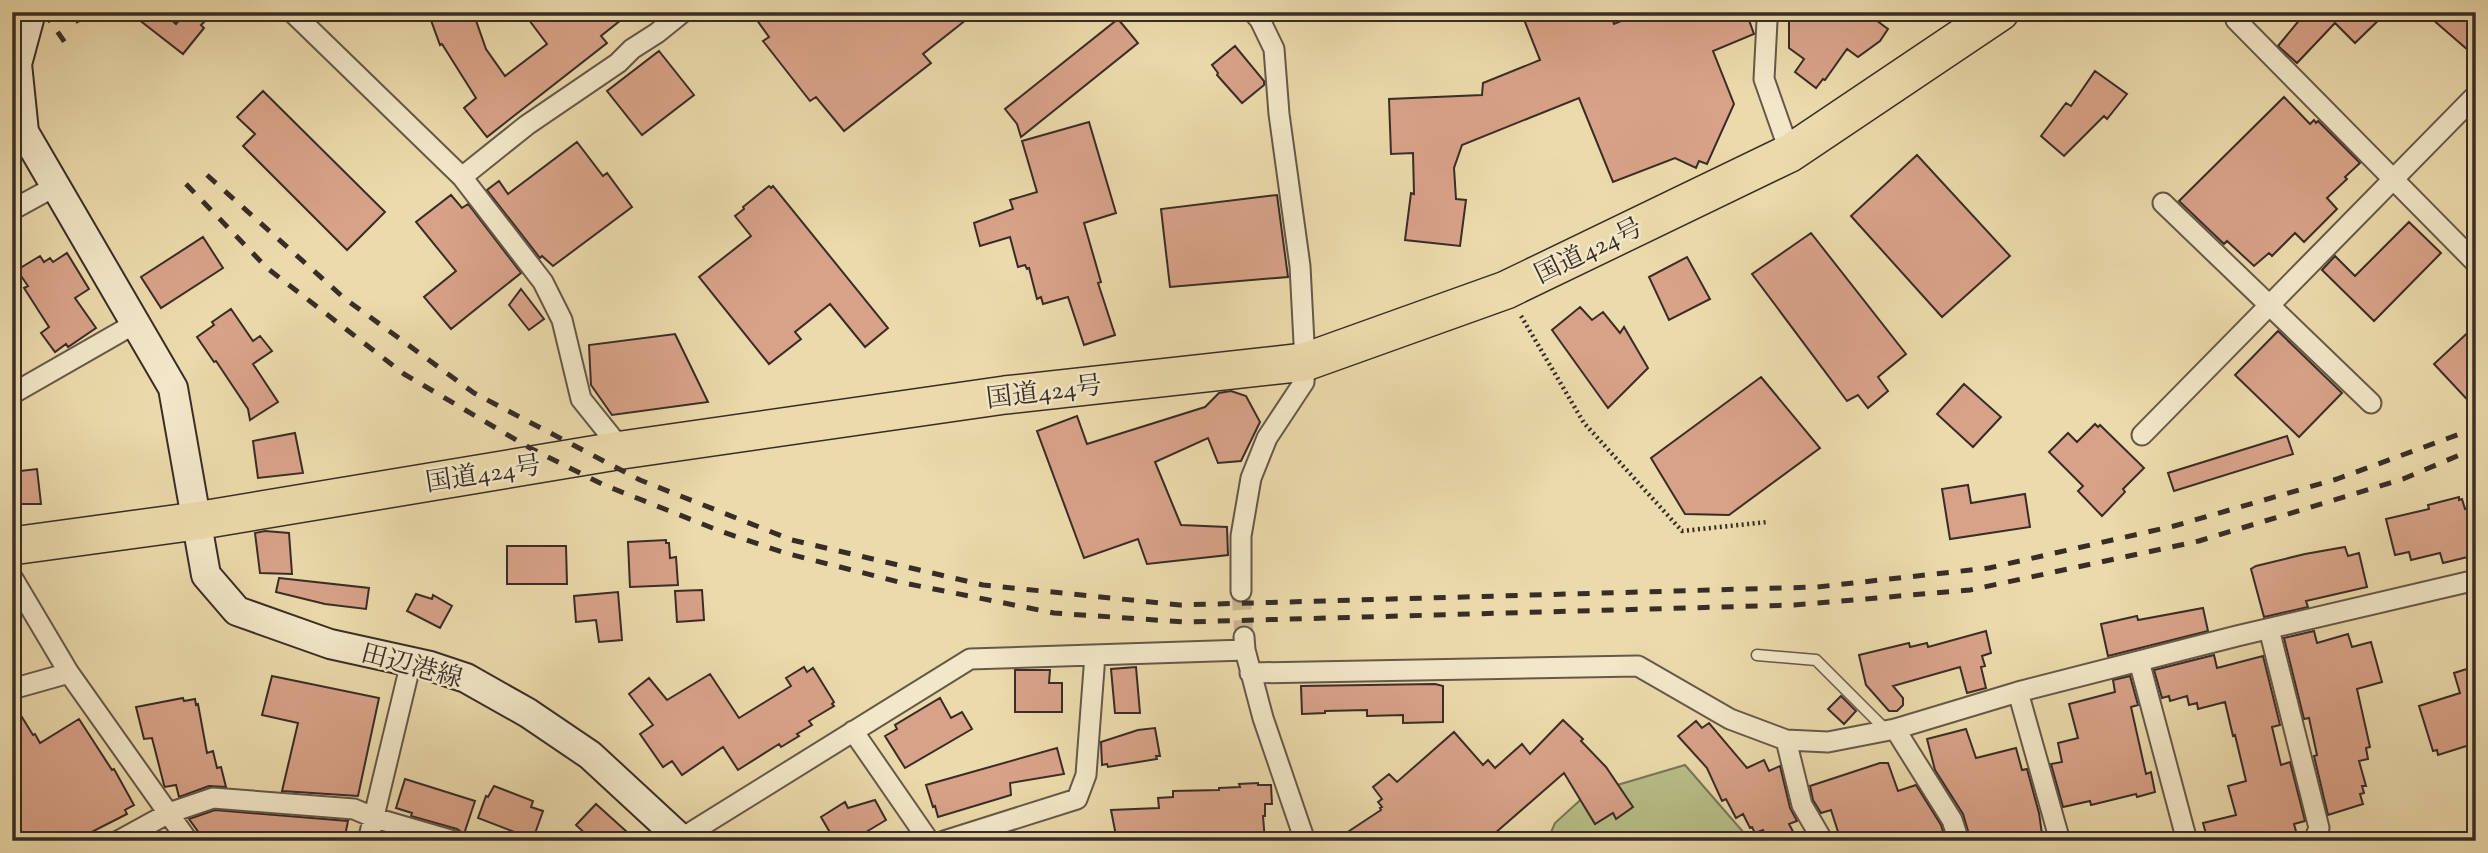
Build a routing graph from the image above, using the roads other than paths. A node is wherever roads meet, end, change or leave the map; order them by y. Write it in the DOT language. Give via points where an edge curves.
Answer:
graph roads {
  1 [pos="31,12"];
  2 [pos="292,12"];
  3 [pos="683,12"];
  4 [pos="1253,12"];
  5 [pos="1769,12"];
  6 [pos="2000,12"];
  7 [pos="2236,20"];
  8 [pos="2476,95"];
  9 [pos="1790,153"];
  10 [pos="462,177"];
  11 [pos="2393,179"];
  12 [pos="54,187"];
  13 [pos="2163,203"];
  14 [pos="12,210"];
  15 [pos="2476,263"];
  16 [pos="2270,305"];
  17 [pos="136,323"];
  18 [pos="1305,362"];
  19 [pos="12,394"];
  20 [pos="2371,403"];
  21 [pos="2142,435"];
  22 [pos="622,450"];
  23 [pos="196,521"];
  24 [pos="12,546"];
  25 [pos="12,577"];
  26 [pos="2476,580"];
  27 [pos="1241,591"];
  28 [pos="2269,629"];
  29 [pos="1095,655"];
  30 [pos="1757,655"];
  31 [pos="2139,661"];
  32 [pos="411,662"];
  33 [pos="69,673"];
  34 [pos="1250,673"];
  35 [pos="12,690"];
  36 [pos="2018,692"];
  37 [pos="1890,730"];
  38 [pos="853,732"];
  39 [pos="1786,740"];
  40 [pos="169,813"];
  41 [pos="375,818"];
  42 [pos="680,840"];
  43 [pos="118,841"];
  44 [pos="188,841"];
  45 [pos="368,841"];
  46 [pos="454,841"];
  47 [pos="929,841"];
  48 [pos="944,841"];
  49 [pos="1305,841"];
  50 [pos="1823,841"];
  51 [pos="1959,841"];
  52 [pos="2060,841"];
  53 [pos="2187,841"];
  54 [pos="2314,841"];
  1 -- 12 [label="main road, 田辺港線" via="17,64 24,132"];
  2 -- 10 [label="street"];
  3 -- 10 [label="street"];
  4 -- 18 [label="street" via="1274,49 1300,266"];
  5 -- 9 [label="street" via="1763,79"];
  6 -- 9 [label="highway, 国道424号"];
  7 -- 11 [label="street"];
  8 -- 11 [label="street"];
  9 -- 18 [label="highway, 国道424号" via="1506,290"];
  10 -- 22 [label="street" via="543,282 562,320 581,399"];
  11 -- 15 [label="street"];
  11 -- 16 [label="street"];
  12 -- 14 [label="street"];
  12 -- 17 [label="main road, 田辺港線"];
  13 -- 16 [label="street"];
  16 -- 20 [label="street"];
  16 -- 21 [label="street"];
  17 -- 19 [label="street"];
  17 -- 23 [label="main road, 田辺港線" via="173,388"];
  18 -- 22 [label="highway, 国道424号" via="1005,395"];
  18 -- 27 [label="street" via="1304,382 1267,438 1251,478 1241,536"];
  22 -- 23 [label="highway, 国道424号"];
  23 -- 24 [label="highway, 国道424号"];
  23 -- 32 [label="main road, 田辺港線" via="206,575 237,611 330,644"];
  25 -- 33 [label="street"];
  26 -- 28 [label="street"];
  28 -- 31 [label="street"];
  28 -- 54 [label="street" via="2319,828"];
  29 -- 34 [label="street" via="1245,643"];
  29 -- 38 [label="street" via="970,659"];
  29 -- 48 [label="street" via="1086,775 1077,799"];
  30 -- 37 [label="lane" via="1816,660"];
  31 -- 36 [label="street"];
  31 -- 53 [label="street"];
  32 -- 41 [label="street"];
  32 -- 42 [label="main road, 田辺港線" via="467,678 528,713 590,755"];
  33 -- 35 [label="street"];
  33 -- 40 [label="street"];
  34 -- 39 [label="street" via="1638,666 1730,719"];
  34 -- 49 [label="street"];
  36 -- 37 [label="street"];
  36 -- 52 [label="street"];
  37 -- 39 [label="street" via="1828,742"];
  37 -- 51 [label="street" via="1952,820"];
  38 -- 42 [label="street"];
  38 -- 47 [label="street"];
  39 -- 50 [label="street" via="1802,805"];
  40 -- 41 [label="street" via="213,798 354,809"];
  40 -- 43 [label="street"];
  40 -- 44 [label="street"];
  41 -- 45 [label="street"];
  41 -- 46 [label="street"];
}
